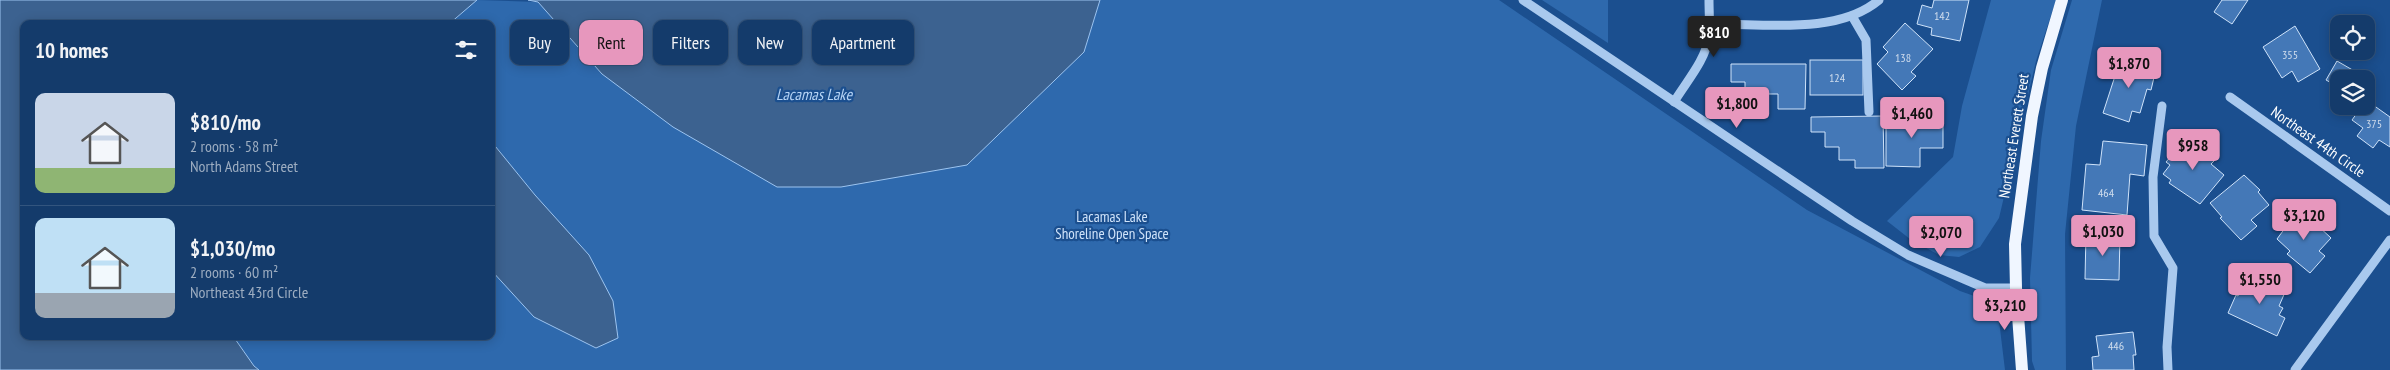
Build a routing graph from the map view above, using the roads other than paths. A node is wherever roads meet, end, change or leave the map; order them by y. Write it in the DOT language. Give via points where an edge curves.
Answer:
graph roads {
  1 [pos="1523,0"];
  2 [pos="1709,0"];
  3 [pos="1879,0"];
  4 [pos="2062,0"];
  5 [pos="1852,16"];
  6 [pos="1709,24"];
  7 [pos="2230,97"];
  8 [pos="1674,102"];
  9 [pos="2162,106"];
  10 [pos="1869,112"];
  11 [pos="2390,210"];
  12 [pos="2390,240"];
  13 [pos="2016,288"];
  14 [pos="2022,370"];
  15 [pos="2168,370"];
  16 [pos="2294,370"];
  1 -- 8 [label="street"];
  2 -- 6 [label="street"];
  3 -- 5 [label="street"];
  4 -- 13 [label="main road, Northeast Everett Street" via="2032,116 2015,244"];
  5 -- 6 [label="street" via="1823,24"];
  5 -- 10 [label="street" via="1866,40"];
  6 -- 8 [label="street" via="1702,56"];
  7 -- 11 [label="street, Northeast 44th Circle"];
  8 -- 13 [label="street" via="1908,256 1985,288"];
  9 -- 15 [label="street" via="2153,177 2154,236 2173,268"];
  12 -- 16 [label="street"];
  13 -- 14 [label="main road, Northeast Everett Street"];
}
